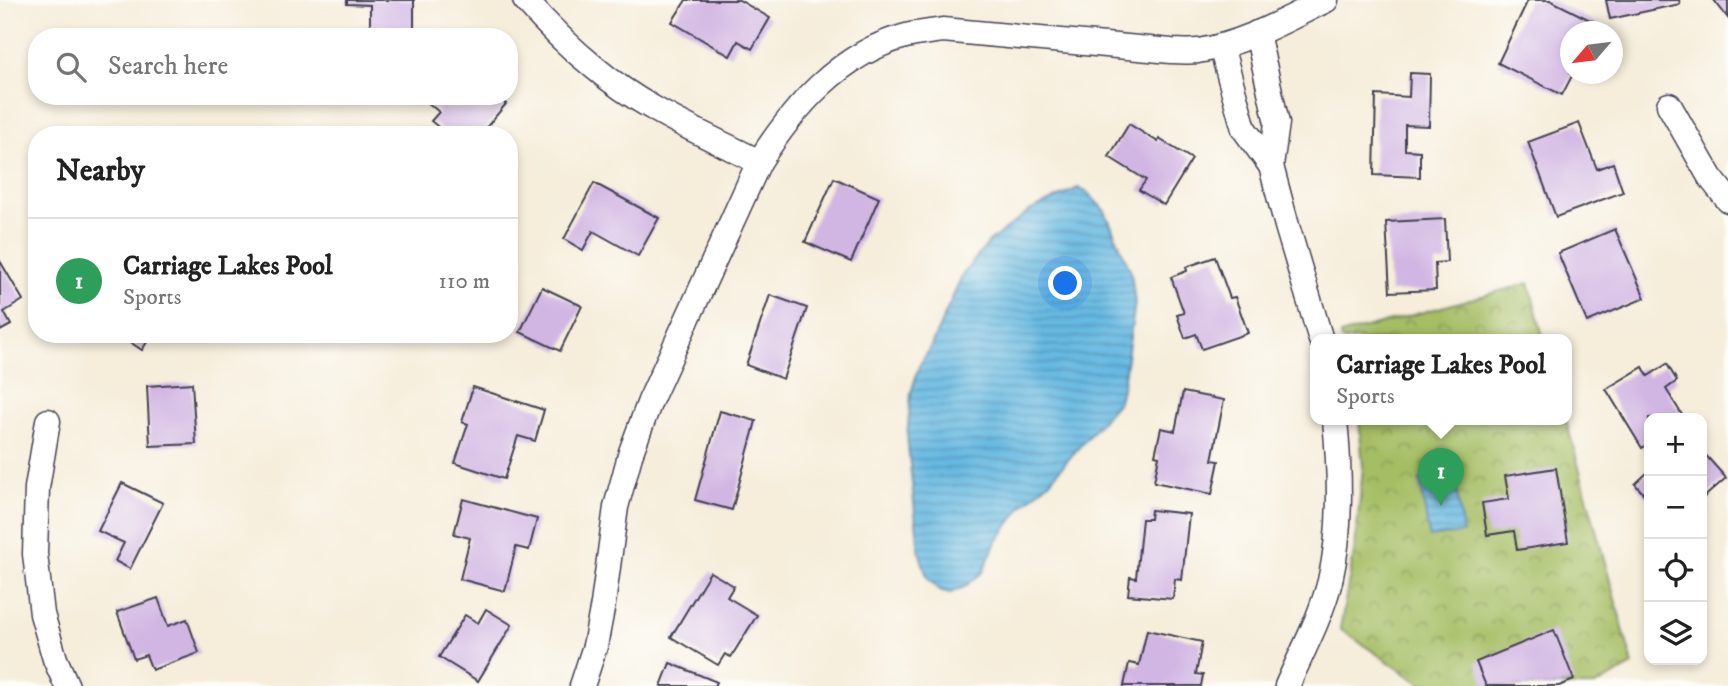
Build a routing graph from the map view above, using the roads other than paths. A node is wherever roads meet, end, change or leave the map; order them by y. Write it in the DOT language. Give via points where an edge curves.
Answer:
graph roads {
  1 [pos="525,0"];
  2 [pos="1326,0"];
  3 [pos="1257,33"];
  4 [pos="1221,47"];
  5 [pos="1669,105"];
  6 [pos="760,162"];
  7 [pos="1271,166"];
  8 [pos="1728,200"];
  9 [pos="1319,334"];
  10 [pos="48,421"];
  11 [pos="1336,425"];
  12 [pos="66,686"];
  13 [pos="582,686"];
  14 [pos="1287,686"];
  1 -- 6 [label="street" via="554,33 625,90"];
  2 -- 3 [label="street"];
  3 -- 4 [label="street"];
  3 -- 7 [label="street" via="1277,124"];
  4 -- 6 [label="street" via="1171,51 943,30 906,36 860,56 816,88"];
  4 -- 7 [label="street" via="1244,129"];
  5 -- 8 [label="street"];
  6 -- 13 [label="street" via="631,452 616,507 595,646"];
  7 -- 9 [label="street"];
  10 -- 12 [label="street" via="37,488 35,554 42,614"];
  11 -- 14 [label="street" via="1339,504 1330,581"];
}
